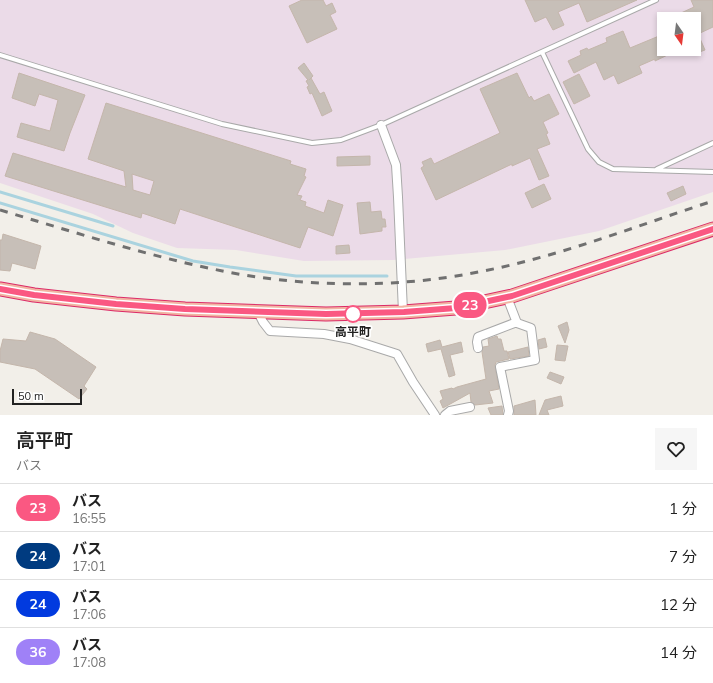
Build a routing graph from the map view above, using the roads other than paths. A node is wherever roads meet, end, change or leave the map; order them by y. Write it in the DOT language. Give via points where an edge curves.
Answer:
graph roads {
  1 [pos="656,0"];
  2 [pos="542,52"];
  3 [pos="0,55"];
  4 [pos="381,125"];
  5 [pos="713,143"];
  6 [pos="654,170"];
  7 [pos="713,172"];
  8 [pos="713,229"];
  9 [pos="0,289"];
  10 [pos="507,297"];
  11 [pos="258,312"];
  12 [pos="404,312"];
  13 [pos="517,322"];
  14 [pos="478,348"];
  15 [pos="470,407"];
  16 [pos="435,415"];
  17 [pos="445,415"];
  18 [pos="508,415"];
  1 -- 2 [label="lane"];
  2 -- 4 [label="lane"];
  2 -- 6 [label="lane" via="588,149 599,162 613,169"];
  3 -- 4 [label="lane" via="222,124 312,143 341,140"];
  4 -- 12 [label="street" via="396,165"];
  5 -- 6 [label="lane"];
  6 -- 7 [label="lane"];
  8 -- 10 [label="highway"];
  9 -- 11 [label="highway" via="116,304"];
  10 -- 12 [label="highway" via="456,308"];
  10 -- 13 [label="street"];
  11 -- 12 [label="highway"];
  11 -- 16 [label="street" via="270,331 324,334 350,339 397,354"];
  13 -- 14 [label="street" via="478,337"];
  13 -- 18 [label="street" via="531,328 535,360 500,367"];
  15 -- 17 [label="street" via="450,411"];
}
